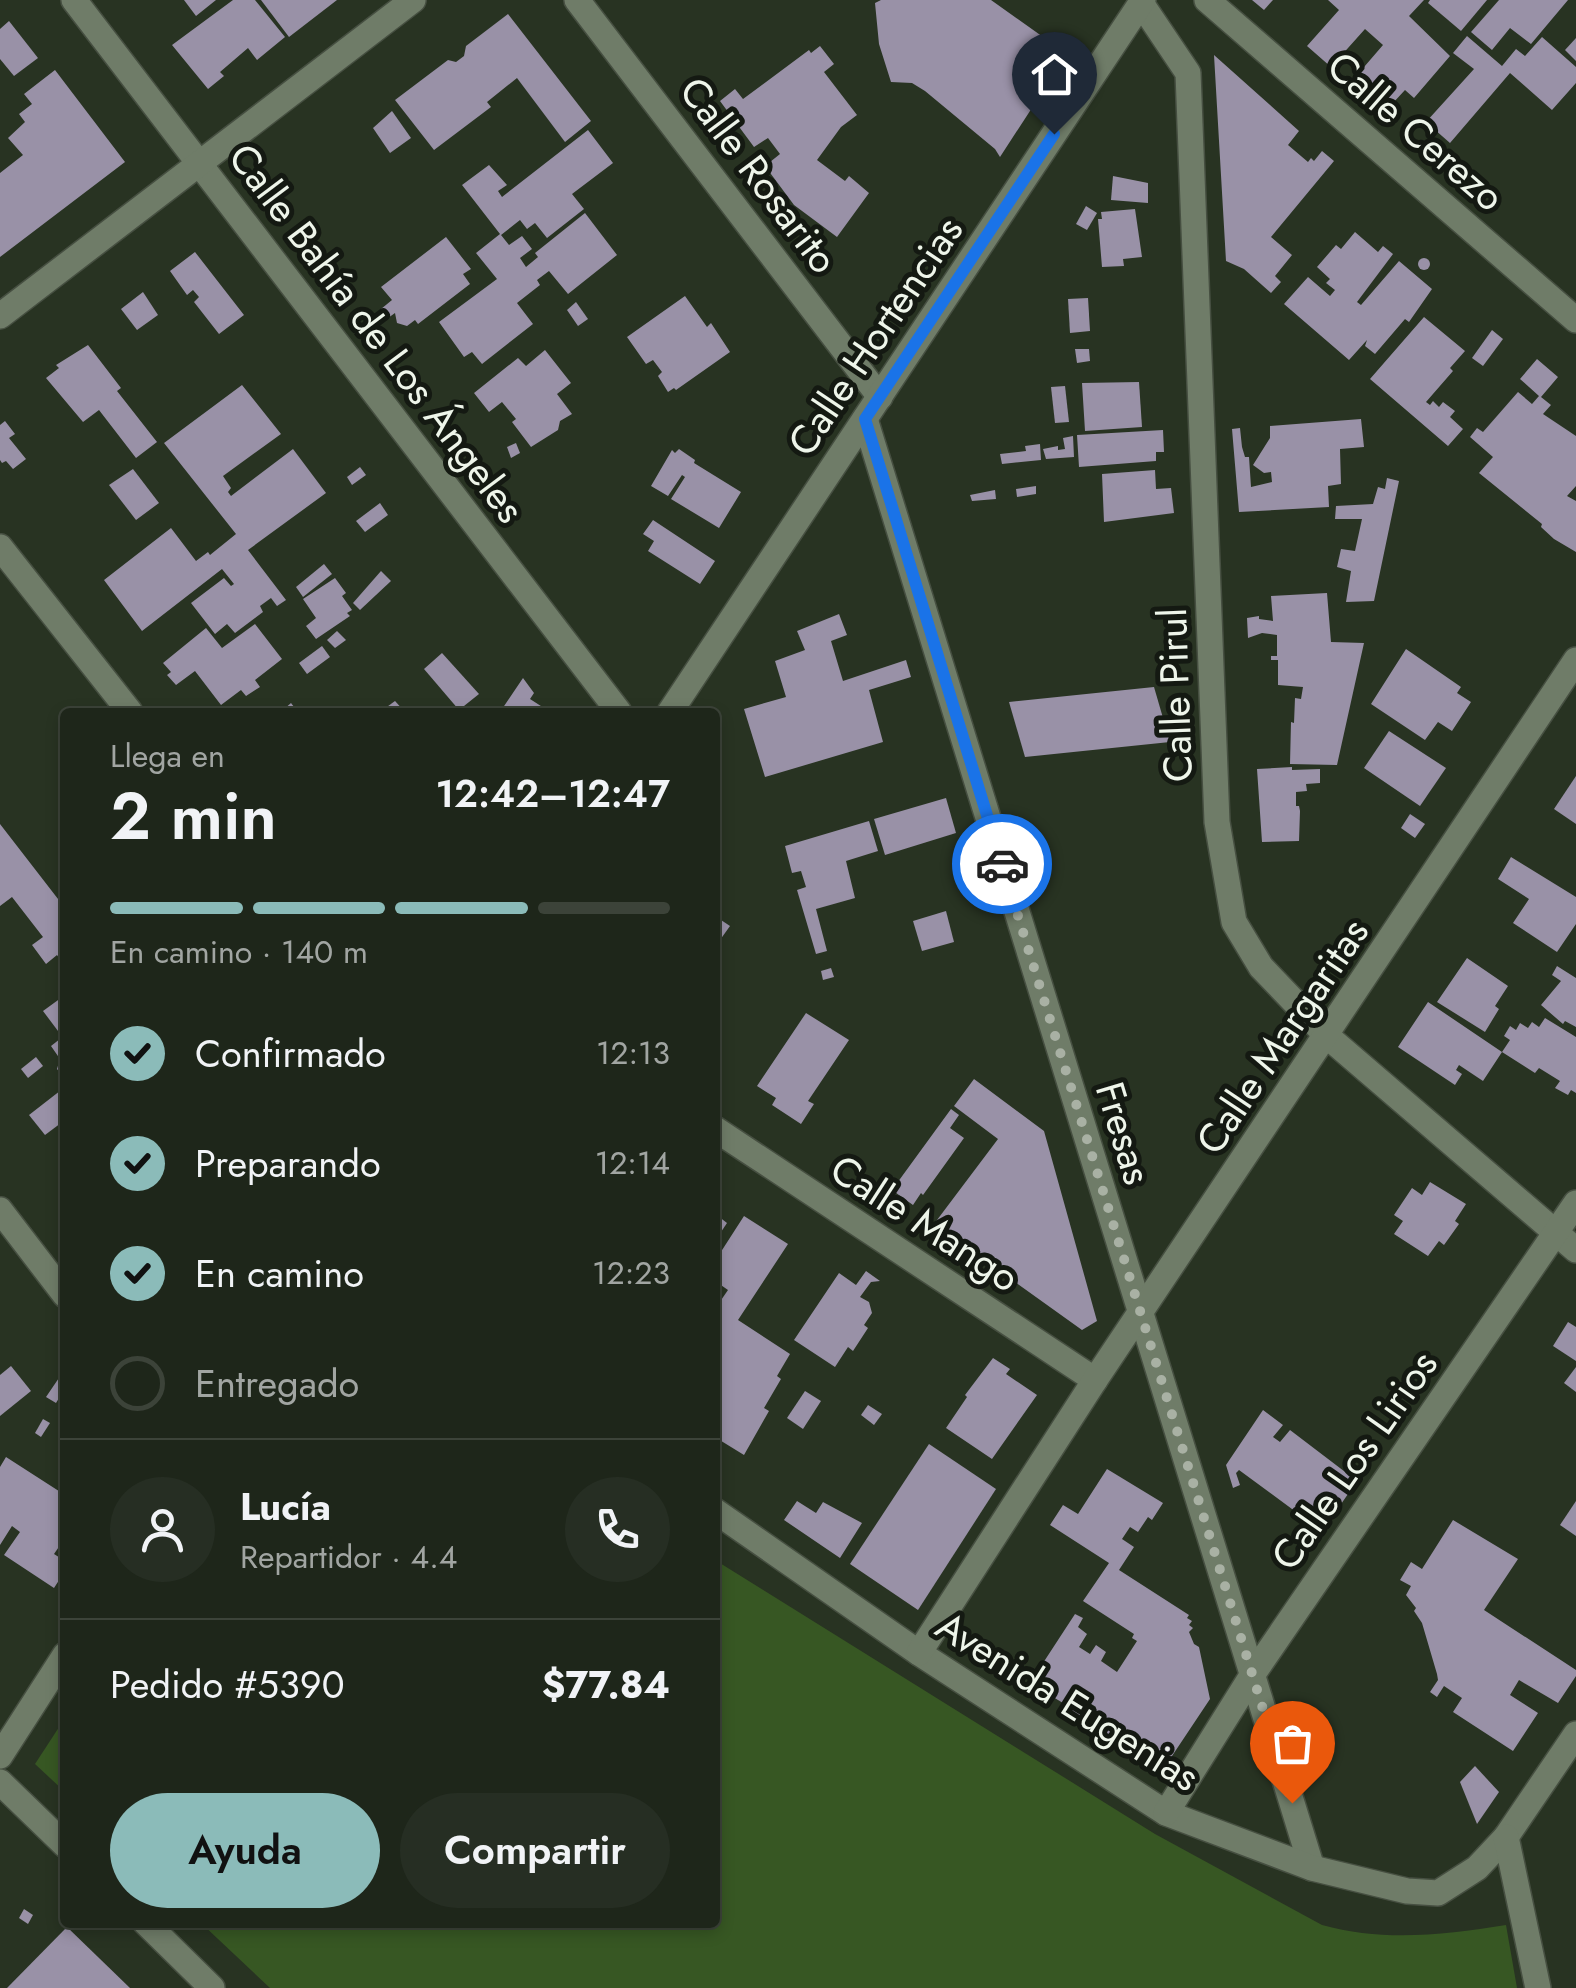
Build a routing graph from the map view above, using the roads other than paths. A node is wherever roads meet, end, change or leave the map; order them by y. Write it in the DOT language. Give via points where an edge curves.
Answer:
graph roads {
  1 [pos="74,0"];
  2 [pos="413,0"];
  3 [pos="577,0"];
  4 [pos="1207,0"];
  5 [pos="1142,1"];
  6 [pos="201,163"];
  7 [pos="0,316"];
  8 [pos="1576,320"];
  9 [pos="880,396"];
  10 [pos="865,419"];
  11 [pos="0,547"];
  12 [pos="1576,660"];
  13 [pos="127,708"];
  14 [pos="616,708"];
  15 [pos="673,708"];
  16 [pos="1328,1036"];
  17 [pos="720,1132"];
  18 [pos="1576,1203"];
  19 [pos="0,1210"];
  20 [pos="1556,1232"];
  21 [pos="1576,1250"];
  22 [pos="60,1288"];
  23 [pos="1141,1314"];
  24 [pos="1094,1380"];
  25 [pos="720,1514"];
  26 [pos="919,1653"];
  27 [pos="60,1663"];
  28 [pos="1252,1674"];
  29 [pos="1576,1734"];
  30 [pos="0,1756"];
  31 [pos="0,1782"];
  32 [pos="1166,1813"];
  33 [pos="1506,1836"];
  34 [pos="60,1840"];
  35 [pos="1312,1868"];
  36 [pos="151,1928"];
  37 [pos="212,1988"];
  38 [pos="1538,1988"];
  1 -- 6 [label="street, Calle Bahía de Los Ángeles"];
  2 -- 6 [label="street"];
  3 -- 9 [label="street, Calle Rosarito"];
  4 -- 8 [label="street, Calle Cerezo"];
  5 -- 9 [label="street, Calle Hortencias"];
  5 -- 16 [label="street, Calle Pirul" via="1188,73 1217,822 1234,922 1261,967"];
  6 -- 7 [label="street"];
  6 -- 14 [label="street, Calle Bahía de Los Ángeles"];
  9 -- 10 [label="street, Calle Hortencias"];
  10 -- 15 [label="street, Calle Hortencias"];
  10 -- 23 [label="street, Fresas"];
  11 -- 13 [label="street"];
  12 -- 16 [label="street, Calle Margaritas"];
  16 -- 20 [label="street, Calle Pirul"];
  16 -- 23 [label="street, Calle Margaritas"];
  17 -- 24 [label="street, Calle Mango"];
  18 -- 20 [label="street, Calle Los Lirios"];
  19 -- 22 [label="street"];
  20 -- 21 [label="street, Calle Pirul"];
  20 -- 28 [label="street, Calle Los Lirios"];
  23 -- 24 [label="street, Calle Margaritas"];
  23 -- 28 [label="street, Fresas"];
  24 -- 26 [label="street, Calle Margaritas"];
  25 -- 26 [label="street, Avenida Eugenias"];
  26 -- 32 [label="street, Avenida Eugenias"];
  27 -- 30 [label="street"];
  28 -- 32 [label="street, Calle Los Lirios"];
  28 -- 35 [label="street, Fresas"];
  29 -- 33 [label="street, Avenida Eugenias"];
  31 -- 34 [label="street"];
  32 -- 35 [label="street, Avenida Eugenias"];
  33 -- 35 [label="street, Avenida Eugenias" via="1477,1868 1438,1894"];
  33 -- 38 [label="street"];
  36 -- 37 [label="street"];
}
